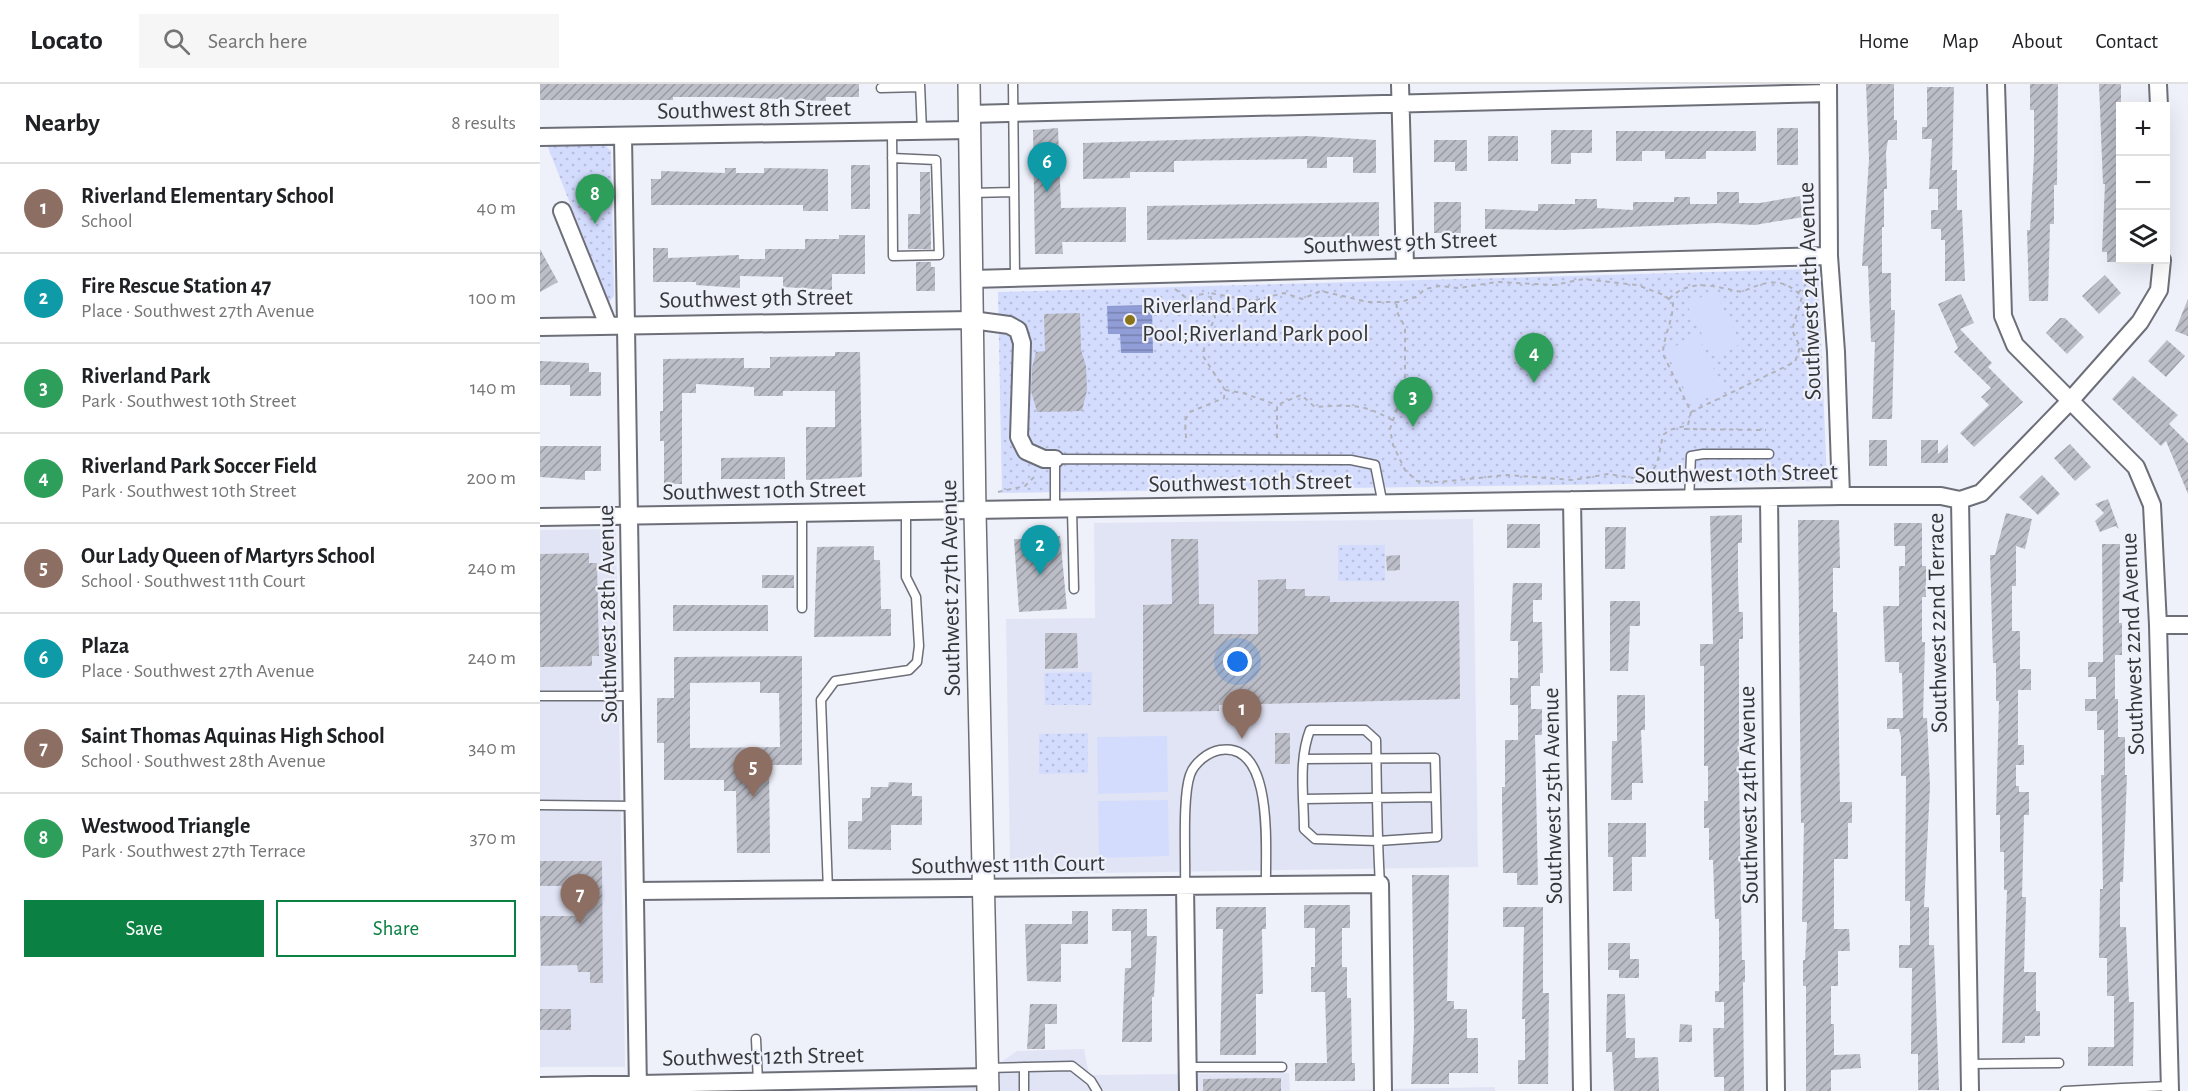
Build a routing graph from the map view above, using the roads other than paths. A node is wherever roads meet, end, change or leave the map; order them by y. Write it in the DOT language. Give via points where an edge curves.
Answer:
graph roads {
  1 [pos="969,84"];
  2 [pos="1012,84"];
  3 [pos="1400,84"];
  4 [pos="1996,84"];
  5 [pos="2158,84"];
  6 [pos="920,86"];
  7 [pos="881,88"];
  8 [pos="1828,88"];
  9 [pos="2159,102"];
  10 [pos="1401,103"];
  11 [pos="1014,113"];
  12 [pos="970,122"];
  13 [pos="922,131"];
  14 [pos="892,132"];
  15 [pos="623,136"];
  16 [pos="540,137"];
  17 [pos="892,158"];
  18 [pos="1014,192"];
  19 [pos="970,193"];
  20 [pos="562,211"];
  21 [pos="1825,261"];
  22 [pos="2161,264"];
  23 [pos="1406,266"];
  24 [pos="1015,278"];
  25 [pos="972,279"];
  26 [pos="972,320"];
  27 [pos="608,325"];
  28 [pos="627,325"];
  29 [pos="540,327"];
  30 [pos="2069,402"];
  31 [pos="1769,454"];
  32 [pos="1049,463"];
  33 [pos="1841,496"];
  34 [pos="1769,498"];
  35 [pos="1572,500"];
  36 [pos="1689,500"];
  37 [pos="1960,500"];
  38 [pos="1383,505"];
  39 [pos="1055,510"];
  40 [pos="1072,510"];
  41 [pos="906,512"];
  42 [pos="975,512"];
  43 [pos="801,514"];
  44 [pos="540,517"];
  45 [pos="630,517"];
  46 [pos="1074,590"];
  47 [pos="801,608"];
  48 [pos="2158,625"];
  49 [pos="2188,625"];
  50 [pos="540,696"];
  51 [pos="633,696"];
  52 [pos="1304,759"];
  53 [pos="1377,759"];
  54 [pos="1377,797"];
  55 [pos="1436,797"];
  56 [pos="1304,800"];
  57 [pos="540,805"];
  58 [pos="635,806"];
  59 [pos="1378,841"];
  60 [pos="1380,884"];
  61 [pos="1266,885"];
  62 [pos="1185,886"];
  63 [pos="983,890"];
  64 [pos="636,891"];
  65 [pos="828,891"];
  66 [pos="756,1039"];
  67 [pos="2059,1062"];
  68 [pos="1969,1064"];
  69 [pos="1024,1067"];
  70 [pos="1187,1067"];
  71 [pos="1282,1067"];
  72 [pos="988,1079"];
  73 [pos="758,1082"];
  74 [pos="540,1086"];
  75 [pos="638,1088"];
  76 [pos="2170,1088"];
  77 [pos="2122,1089"];
  78 [pos="1024,1091"];
  79 [pos="1097,1091"];
  80 [pos="1103,1091"];
  81 [pos="1188,1091"];
  82 [pos="1383,1091"];
  83 [pos="1582,1091"];
  84 [pos="1776,1091"];
  85 [pos="1970,1091"];
  86 [pos="2065,1091"];
  1 -- 12 [label="street, Southwest 27th Avenue"];
  2 -- 11 [label="lane"];
  3 -- 10 [label="street"];
  4 -- 30 [label="street" via="2003,316 2015,345"];
  5 -- 9 [label="street"];
  6 -- 7 [label="lane"];
  6 -- 13 [label="lane"];
  8 -- 10 [label="street, Southwest 8th Street"];
  8 -- 21 [label="street, Southwest 24th Avenue"];
  10 -- 11 [label="street, Southwest 8th Street"];
  10 -- 23 [label="street"];
  11 -- 12 [label="street, Southwest 8th Street"];
  11 -- 18 [label="lane"];
  12 -- 13 [label="street, Southwest 8th Street"];
  12 -- 19 [label="street, Southwest 27th Avenue"];
  13 -- 14 [label="street, Southwest 8th Street"];
  14 -- 15 [label="street, Southwest 8th Street"];
  14 -- 17 [label="lane"];
  15 -- 16 [label="street, Southwest 8th Street"];
  15 -- 28 [label="street, Southwest 28th Avenue"];
  17 -- 17 [label="lane" via="893,256 939,255 936,160"];
  18 -- 19 [label="lane"];
  18 -- 24 [label="lane"];
  19 -- 25 [label="street, Southwest 27th Avenue"];
  20 -- 27 [label="street"];
  21 -- 23 [label="street, Southwest 9th Street"];
  21 -- 33 [label="street, Southwest 24th Avenue" via="1836,352"];
  22 -- 30 [label="street" via="2158,290 2140,322"];
  23 -- 24 [label="street, Southwest 9th Street"];
  24 -- 25 [label="street, Southwest 9th Street"];
  25 -- 26 [label="street, Southwest 27th Avenue"];
  26 -- 28 [label="street, Southwest 9th Street"];
  26 -- 32 [label="street, Southwest 9th Street" via="1018,330 1022,343 1019,437 1026,452"];
  26 -- 42 [label="street, Southwest 27th Avenue"];
  27 -- 28 [label="street, Southwest 9th Street"];
  27 -- 29 [label="street, Southwest 9th Street"];
  28 -- 45 [label="street, Southwest 28th Avenue"];
  30 -- 37 [label="street, Southwest 22nd Terrace" via="1981,493"];
  30 -- 48 [label="street, Southwest 22nd Avenue" via="2136,467 2152,505"];
  31 -- 36 [label="lane" via="1691,456"];
  32 -- 38 [label="lane" via="1351,460 1375,465"];
  32 -- 39 [label="lane"];
  33 -- 34 [label="street, Southwest 10th Street"];
  33 -- 37 [label="street, Southwest 10th Street" via="1941,496"];
  34 -- 36 [label="street, Southwest 10th Street"];
  34 -- 84 [label="street, Southwest 24th Avenue"];
  35 -- 36 [label="street, Southwest 10th Street"];
  35 -- 38 [label="street, Southwest 10th Street"];
  35 -- 83 [label="street, Southwest 25th Avenue"];
  37 -- 68 [label="street, Southwest 22nd Terrace"];
  38 -- 40 [label="street, Southwest 10th Street"];
  39 -- 40 [label="street, Southwest 10th Street"];
  39 -- 42 [label="street, Southwest 10th Street"];
  40 -- 46 [label="lane"];
  41 -- 42 [label="street, Southwest 10th Street"];
  41 -- 43 [label="street, Southwest 10th Street"];
  41 -- 65 [label="lane" via="906,577 916,597 917,662 909,670 835,681 821,700"];
  42 -- 63 [label="street, Southwest 27th Avenue"];
  43 -- 45 [label="street, Southwest 10th Street"];
  43 -- 47 [label="lane"];
  44 -- 45 [label="street, Southwest 10th Street"];
  45 -- 51 [label="street, Southwest 28th Avenue"];
  48 -- 49 [label="street"];
  48 -- 76 [label="street, Southwest 22nd Avenue"];
  50 -- 51 [label="lane"];
  51 -- 58 [label="street, Southwest 28th Avenue"];
  52 -- 53 [label="lane"];
  52 -- 53 [label="lane" via="1310,730 1365,729 1376,740"];
  52 -- 56 [label="lane"];
  53 -- 54 [label="lane"];
  53 -- 55 [label="lane" via="1435,758"];
  54 -- 55 [label="lane"];
  54 -- 56 [label="lane"];
  54 -- 59 [label="lane"];
  55 -- 59 [label="lane" via="1437,837"];
  56 -- 59 [label="lane" via="1304,829 1315,839"];
  57 -- 58 [label="lane"];
  58 -- 64 [label="street, Southwest 28th Avenue"];
  59 -- 60 [label="lane"];
  60 -- 61 [label="street, Southwest 11th Court"];
  60 -- 82 [label="street"];
  61 -- 62 [label="street, Southwest 11th Court"];
  61 -- 62 [label="lane" via="1262,789 1250,760 1231,749 1208,755 1189,776"];
  62 -- 63 [label="street, Southwest 11th Court"];
  62 -- 70 [label="street"];
  63 -- 65 [label="street, Southwest 11th Court"];
  63 -- 72 [label="street, Southwest 27th Avenue"];
  64 -- 65 [label="street, Southwest 11th Court"];
  64 -- 75 [label="street, Southwest 28th Avenue"];
  66 -- 73 [label="lane"];
  67 -- 68 [label="lane"];
  68 -- 85 [label="street, Southwest 22nd Terrace"];
  69 -- 72 [label="lane"];
  69 -- 78 [label="lane"];
  69 -- 79 [label="lane" via="1072,1066"];
  70 -- 71 [label="lane"];
  70 -- 81 [label="street"];
  72 -- 73 [label="street, Southwest 12th Street"];
  73 -- 75 [label="street, Southwest 12th Street"];
  74 -- 75 [label="street, Southwest 12th Street"];
  76 -- 77 [label="lane"];
  77 -- 86 [label="lane"];
  79 -- 80 [label="lane"];
}
